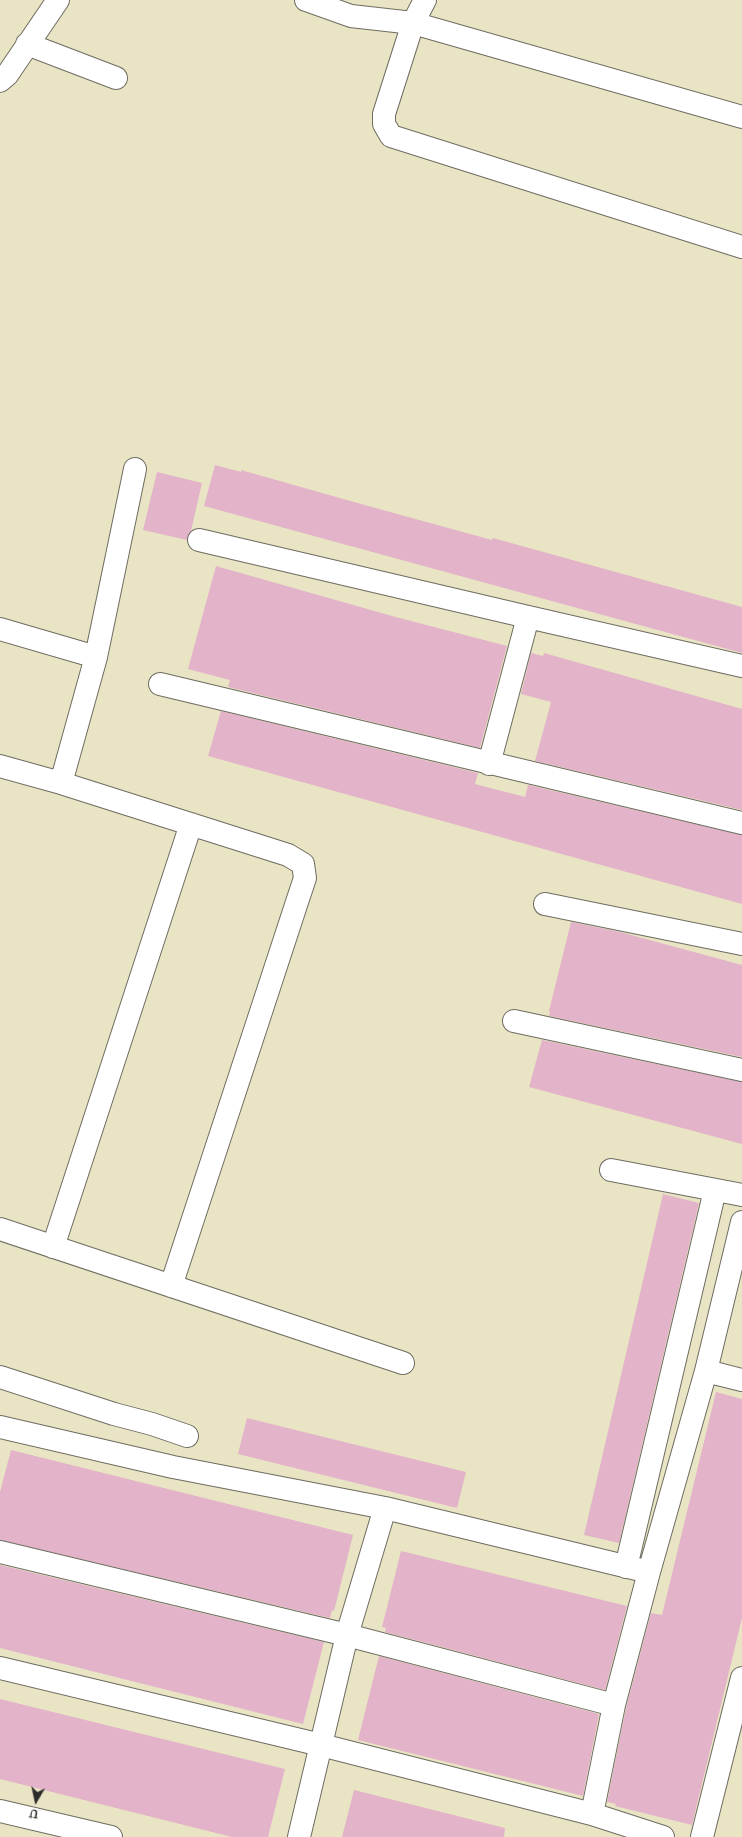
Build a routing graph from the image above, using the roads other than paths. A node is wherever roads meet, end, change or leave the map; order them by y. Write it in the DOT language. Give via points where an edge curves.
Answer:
graph roads {
  1 [pos="58,0"];
  2 [pos="306,0"];
  3 [pos="425,0"];
  4 [pos="413,23"];
  5 [pos="27,44"];
  6 [pos="116,78"];
  7 [pos="0,81"];
  8 [pos="742,117"];
  9 [pos="742,247"];
  10 [pos="134,469"];
  11 [pos="199,540"];
  12 [pos="528,617"];
  13 [pos="0,629"];
  14 [pos="96,657"];
  15 [pos="742,666"];
  16 [pos="160,684"];
  17 [pos="489,764"];
  18 [pos="0,766"];
  19 [pos="60,783"];
  20 [pos="742,823"];
  21 [pos="191,824"];
  22 [pos="545,904"];
  23 [pos="742,944"];
  24 [pos="514,1022"];
  25 [pos="742,1070"];
  26 [pos="610,1170"];
  27 [pos="715,1190"];
  28 [pos="742,1196"];
  29 [pos="742,1222"];
  30 [pos="0,1229"];
  31 [pos="53,1247"];
  32 [pos="171,1286"];
  33 [pos="403,1363"];
  34 [pos="706,1371"];
  35 [pos="0,1377"];
  36 [pos="742,1380"];
  37 [pos="0,1427"];
  38 [pos="187,1436"];
  39 [pos="385,1508"];
  40 [pos="0,1552"];
  41 [pos="626,1567"];
  42 [pos="649,1572"];
  43 [pos="347,1635"];
  44 [pos="0,1668"];
  45 [pos="742,1678"];
  46 [pos="614,1705"];
  47 [pos="321,1745"];
  48 [pos="0,1811"];
  49 [pos="592,1814"];
  50 [pos="111,1837"];
  51 [pos="299,1837"];
  52 [pos="663,1837"];
  53 [pos="702,1837"];
  1 -- 5 [label="street"];
  2 -- 4 [label="street" via="351,16"];
  3 -- 4 [label="street"];
  4 -- 8 [label="street"];
  4 -- 9 [label="street" via="384,114 384,124 391,136"];
  5 -- 6 [label="street"];
  5 -- 7 [label="street" via="7,75"];
  10 -- 14 [label="street"];
  11 -- 12 [label="street"];
  12 -- 15 [label="street"];
  12 -- 17 [label="street"];
  13 -- 14 [label="street"];
  14 -- 19 [label="street"];
  16 -- 17 [label="street"];
  17 -- 20 [label="street"];
  18 -- 19 [label="street"];
  19 -- 21 [label="street"];
  21 -- 31 [label="street"];
  21 -- 32 [label="street" via="288,855 302,864 304,878"];
  22 -- 23 [label="street"];
  24 -- 25 [label="street"];
  26 -- 27 [label="street"];
  27 -- 28 [label="street"];
  27 -- 41 [label="street"];
  29 -- 34 [label="street"];
  30 -- 31 [label="street"];
  31 -- 32 [label="street"];
  32 -- 33 [label="street"];
  34 -- 36 [label="street"];
  34 -- 42 [label="street"];
  35 -- 38 [label="street"];
  37 -- 39 [label="street" via="173,1467"];
  39 -- 41 [label="street"];
  39 -- 43 [label="street"];
  40 -- 43 [label="street"];
  41 -- 42 [label="street"];
  42 -- 46 [label="street"];
  43 -- 46 [label="street"];
  43 -- 47 [label="street"];
  44 -- 47 [label="street"];
  45 -- 53 [label="street"];
  46 -- 49 [label="street"];
  47 -- 49 [label="street"];
  47 -- 51 [label="street"];
  48 -- 50 [label="street"];
  49 -- 52 [label="street"];
}
